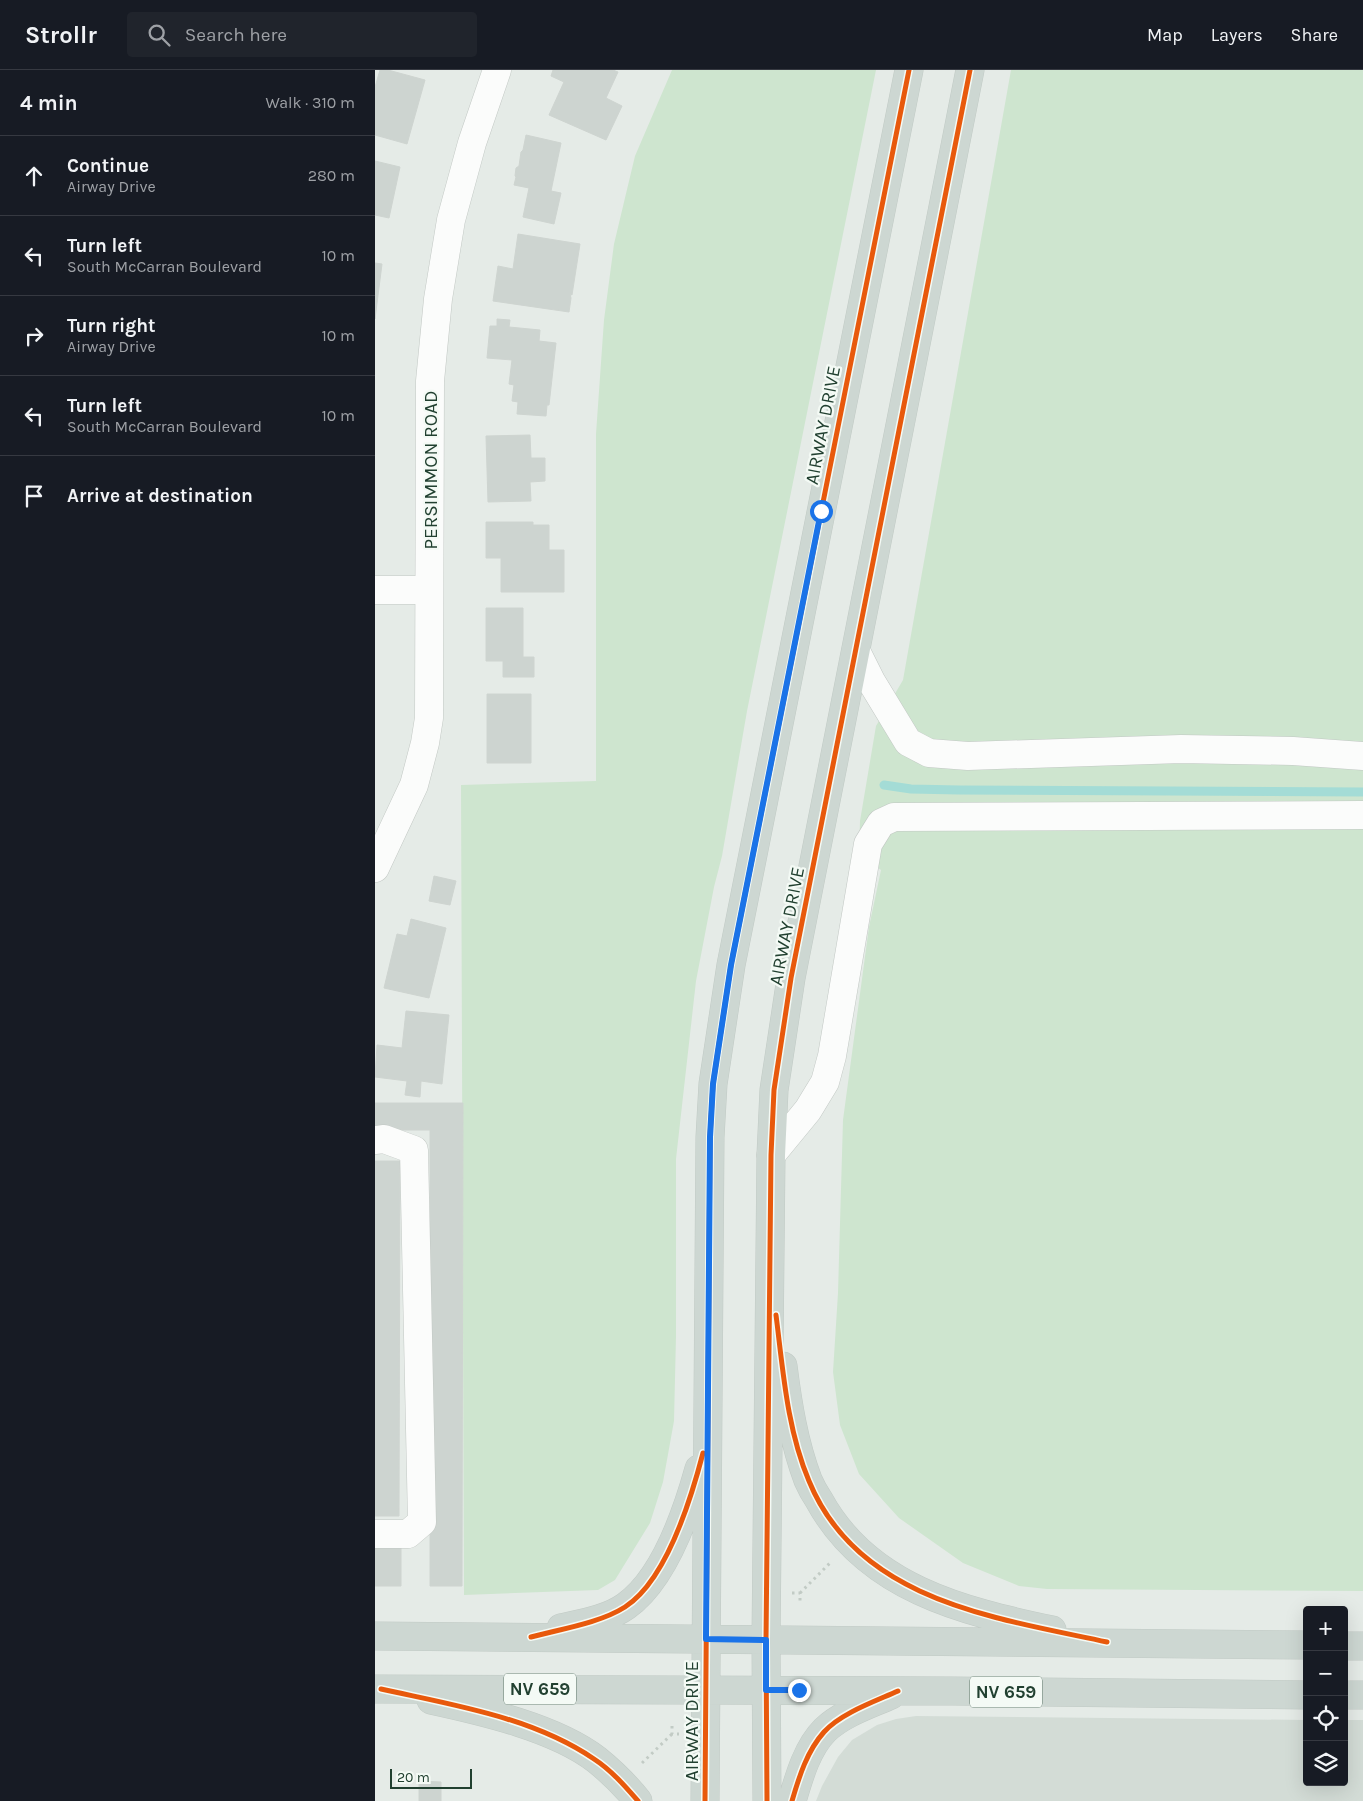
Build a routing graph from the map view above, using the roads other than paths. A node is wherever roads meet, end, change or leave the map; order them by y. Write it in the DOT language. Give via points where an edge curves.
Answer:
graph roads {
  1 [pos="497,70"];
  2 [pos="909,70"];
  3 [pos="971,70"];
  4 [pos="375,590"];
  5 [pos="429,590"];
  6 [pos="855,651"];
  7 [pos="1363,756"];
  8 [pos="1363,815"];
  9 [pos="375,868"];
  10 [pos="375,1140"];
  11 [pos="771,1155"];
  12 [pos="770,1270"];
  13 [pos="707,1435"];
  14 [pos="375,1534"];
  15 [pos="375,1636"];
  16 [pos="531,1637"];
  17 [pos="706,1639"];
  18 [pos="766,1640"];
  19 [pos="1107,1642"];
  20 [pos="1303,1645"];
  21 [pos="1348,1646"];
  22 [pos="1363,1646"];
  23 [pos="378,1689"];
  24 [pos="706,1690"];
  25 [pos="766,1690"];
  26 [pos="898,1691"];
  27 [pos="1303,1695"];
  28 [pos="1348,1695"];
  29 [pos="1363,1695"];
  30 [pos="638,1801"];
  31 [pos="705,1801"];
  32 [pos="767,1801"];
  33 [pos="792,1801"];
  1 -- 5 [label="street, PERSIMMON ROAD" via="471,143 451,220 438,299 430,381"];
  2 -- 13 [label="main road, AIRWAY DRIVE" via="721,1024 710,1137"];
  3 -- 6 [label="main road, AIRWAY DRIVE"];
  4 -- 5 [label="street"];
  5 -- 9 [label="street, PERSIMMON ROAD" via="429,718 425,743 414,785"];
  6 -- 7 [label="street" via="909,742 929,753 968,756 1181,749"];
  6 -- 11 [label="main road, AIRWAY DRIVE" via="781,1040 774,1090"];
  8 -- 11 [label="street" via="894,817 881,823 867,844 834,1046 825,1082 808,1110"];
  10 -- 14 [label="street" via="414,1150 422,1522 408,1534"];
  11 -- 12 [label="main road, AIRWAY DRIVE"];
  12 -- 18 [label="main road, AIRWAY DRIVE"];
  12 -- 19 [label="main road" via="788,1406 797,1447 813,1490 827,1515 850,1544 880,1569 912,1589 954,1606"];
  13 -- 16 [label="main road" via="681,1521 658,1572 643,1592 608,1616"];
  13 -- 17 [label="main road, AIRWAY DRIVE"];
  15 -- 16 [label="main road"];
  16 -- 17 [label="main road"];
  17 -- 18 [label="main road"];
  17 -- 24 [label="main road, AIRWAY DRIVE"];
  18 -- 19 [label="main road"];
  18 -- 25 [label="main road, AIRWAY DRIVE"];
  19 -- 20 [label="main road"];
  21 -- 22 [label="main road"];
  23 -- 24 [label="main road, NV 659"];
  23 -- 30 [label="main road" via="480,1711 566,1742 596,1759"];
  24 -- 25 [label="main road, NV 659"];
  24 -- 31 [label="main road, AIRWAY DRIVE"];
  25 -- 26 [label="main road, NV 659"];
  25 -- 32 [label="main road, AIRWAY DRIVE"];
  26 -- 27 [label="main road, NV 659"];
  26 -- 33 [label="main road" via="839,1720 825,1731 810,1752"];
  28 -- 29 [label="main road"];
}
